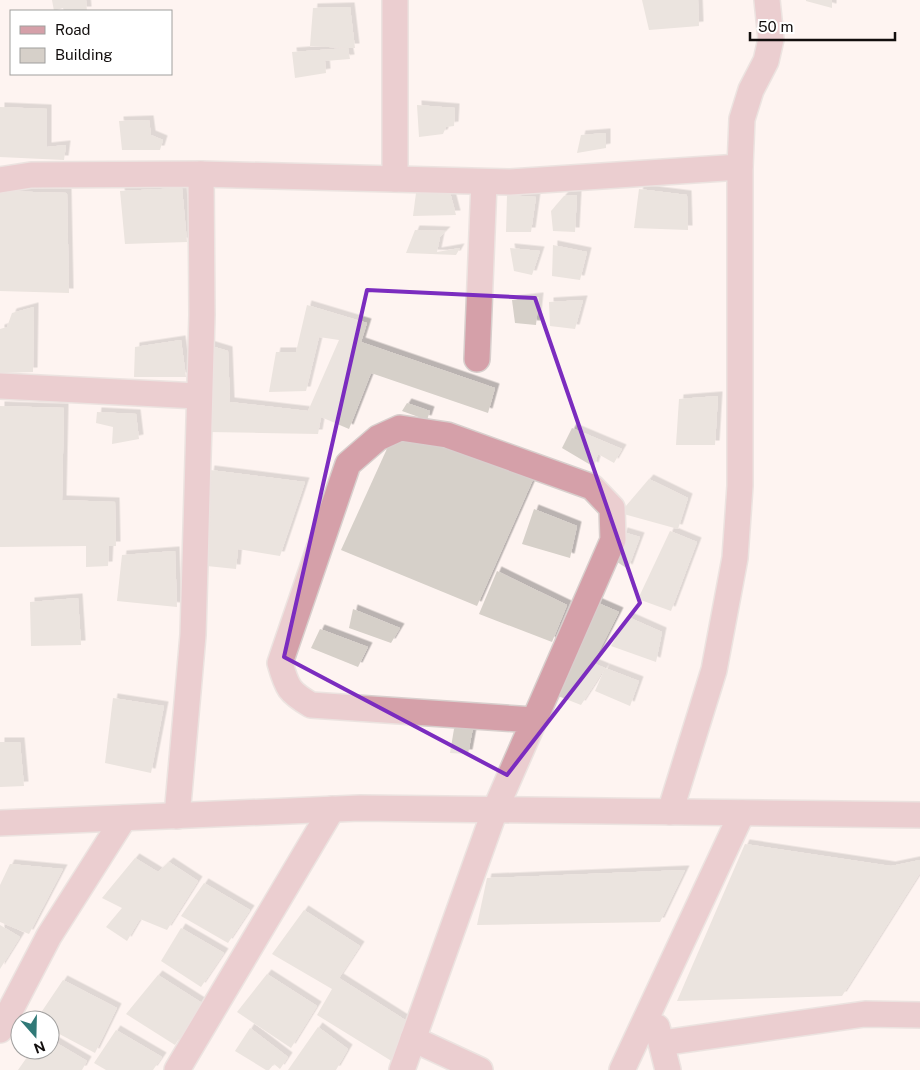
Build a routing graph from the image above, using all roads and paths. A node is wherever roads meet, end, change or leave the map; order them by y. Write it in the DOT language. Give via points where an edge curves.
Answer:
graph roads {
  1 [pos="395,0"];
  2 [pos="767,0"];
  3 [pos="740,167"];
  4 [pos="201,174"];
  5 [pos="395,179"];
  6 [pos="0,180"];
  7 [pos="484,182"];
  8 [pos="477,359"];
  9 [pos="0,386"];
  10 [pos="198,396"];
  11 [pos="534,720"];
  12 [pos="332,809"];
  13 [pos="495,810"];
  14 [pos="670,812"];
  15 [pos="742,813"];
  16 [pos="920,815"];
  17 [pos="177,816"];
  18 [pos="124,818"];
  19 [pos="0,823"];
  20 [pos="652,1008"];
  21 [pos="920,1014"];
  22 [pos="0,1030"];
  23 [pos="413,1039"];
  24 [pos="662,1043"];
  25 [pos="177,1070"];
  26 [pos="402,1070"];
  27 [pos="480,1070"];
  28 [pos="622,1070"];
  29 [pos="668,1070"];
  1 -- 5 [label="street"];
  2 -- 3 [label="street" via="771,39 766,61 751,90 742,119"];
  3 -- 7 [label="street"];
  3 -- 14 [label="street" via="740,486 735,558 714,670"];
  4 -- 5 [label="street"];
  4 -- 6 [label="street" via="31,175"];
  4 -- 10 [label="street" via="202,315"];
  5 -- 7 [label="street"];
  7 -- 8 [label="street"];
  9 -- 10 [label="street"];
  10 -- 17 [label="street" via="199,470 193,635"];
  11 -- 11 [label="street" via="311,705 292,694 286,684 280,663 348,464 378,438 400,428 447,435 592,487 612,508 613,540"];
  11 -- 13 [label="street"];
  12 -- 13 [label="street"];
  12 -- 17 [label="street"];
  12 -- 25 [label="street"];
  13 -- 14 [label="street"];
  13 -- 23 [label="street"];
  14 -- 15 [label="street"];
  15 -- 16 [label="street"];
  15 -- 20 [label="street"];
  17 -- 18 [label="street"];
  18 -- 19 [label="street"];
  18 -- 22 [label="street" via="49,936"];
  20 -- 24 [label="street"];
  20 -- 28 [label="street"];
  21 -- 24 [label="street" via="865,1014"];
  23 -- 26 [label="street"];
  23 -- 27 [label="street"];
  24 -- 29 [label="street"];
}
